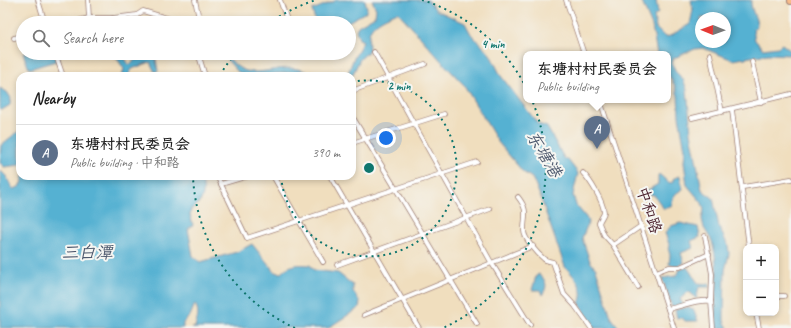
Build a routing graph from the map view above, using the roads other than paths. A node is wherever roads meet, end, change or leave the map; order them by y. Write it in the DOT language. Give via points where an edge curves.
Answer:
graph roads {
  1 [pos="38,0"];
  2 [pos="88,0"];
  3 [pos="195,0"];
  4 [pos="280,0"];
  5 [pos="566,0"];
  6 [pos="43,16"];
  7 [pos="89,16"];
  8 [pos="125,16"];
  9 [pos="161,16"];
  10 [pos="198,16"];
  11 [pos="286,16"];
  12 [pos="583,51"];
  13 [pos="374,52"];
  14 [pos="710,54"];
  15 [pos="57,60"];
  16 [pos="200,60"];
  17 [pos="752,62"];
  18 [pos="424,64"];
  19 [pos="62,72"];
  20 [pos="204,72"];
  21 [pos="388,77"];
  22 [pos="356,89"];
  23 [pos="791,94"];
  24 [pos="761,102"];
  25 [pos="601,103"];
  26 [pos="732,110"];
  27 [pos="722,112"];
  28 [pos="444,114"];
  29 [pos="692,118"];
  30 [pos="356,123"];
  31 [pos="414,124"];
  32 [pos="366,139"];
  33 [pos="356,142"];
  34 [pos="477,162"];
  35 [pos="441,173"];
  36 [pos="583,173"];
  37 [pos="791,179"];
  38 [pos="219,180"];
  39 [pos="234,180"];
  40 [pos="275,180"];
  41 [pos="332,180"];
  42 [pos="221,184"];
  43 [pos="743,187"];
  44 [pos="396,188"];
  45 [pos="518,197"];
  46 [pos="347,204"];
  47 [pos="490,208"];
  48 [pos="466,218"];
  49 [pos="299,220"];
  50 [pos="641,226"];
  51 [pos="423,234"];
  52 [pos="705,236"];
  53 [pos="749,244"];
  54 [pos="613,245"];
  55 [pos="533,246"];
  56 [pos="375,251"];
  57 [pos="709,254"];
  58 [pos="323,262"];
  59 [pos="491,262"];
  60 [pos="337,265"];
  61 [pos="656,272"];
  62 [pos="450,279"];
  63 [pos="638,287"];
  64 [pos="779,296"];
  65 [pos="784,296"];
  66 [pos="402,299"];
  67 [pos="711,301"];
  68 [pos="668,309"];
  69 [pos="364,315"];
  70 [pos="757,316"];
  71 [pos="477,324"];
  72 [pos="530,325"];
  73 [pos="419,328"];
  74 [pos="591,328"];
  75 [pos="674,328"];
  76 [pos="713,328"];
  77 [pos="759,328"];
  1 -- 6 [label="street"];
  2 -- 7 [label="street"];
  3 -- 10 [label="street"];
  4 -- 11 [label="street"];
  5 -- 12 [label="street"];
  8 -- 9 [label="street" via="137,14 142,10"];
  13 -- 21 [label="street"];
  14 -- 27 [label="street"];
  15 -- 19 [label="street"];
  16 -- 20 [label="street"];
  17 -- 24 [label="street"];
  18 -- 21 [label="street"];
  21 -- 22 [label="street"];
  21 -- 31 [label="street"];
  23 -- 24 [label="street"];
  24 -- 26 [label="street"];
  25 -- 50 [label="street, 中和路"];
  26 -- 27 [label="street"];
  26 -- 43 [label="street"];
  27 -- 29 [label="street"];
  28 -- 31 [label="street"];
  30 -- 32 [label="street"];
  31 -- 32 [label="street"];
  31 -- 35 [label="street"];
  32 -- 33 [label="street"];
  32 -- 44 [label="street"];
  34 -- 35 [label="street"];
  35 -- 44 [label="street"];
  35 -- 48 [label="street"];
  36 -- 54 [label="street" via="590,180 603,208 604,214 599,223"];
  37 -- 43 [label="street"];
  38 -- 42 [label="street"];
  39 -- 42 [label="street"];
  40 -- 49 [label="street"];
  41 -- 46 [label="street"];
  42 -- 49 [label="street" via="247,238"];
  43 -- 53 [label="street"];
  44 -- 46 [label="street"];
  44 -- 51 [label="street"];
  45 -- 55 [label="street" via="525,206 524,232"];
  46 -- 49 [label="street"];
  46 -- 56 [label="street"];
  47 -- 48 [label="street"];
  48 -- 51 [label="street"];
  48 -- 59 [label="street"];
  49 -- 58 [label="street"];
  50 -- 54 [label="street"];
  50 -- 61 [label="street, 中和路"];
  51 -- 56 [label="street"];
  51 -- 62 [label="street"];
  52 -- 57 [label="street"];
  54 -- 63 [label="street"];
  55 -- 59 [label="street"];
  55 -- 74 [label="street" via="545,260 554,264 564,294"];
  56 -- 60 [label="street"];
  56 -- 66 [label="street"];
  57 -- 61 [label="street" via="680,268 669,267"];
  57 -- 67 [label="street" via="712,274"];
  59 -- 62 [label="street"];
  59 -- 72 [label="street"];
  61 -- 68 [label="street, 中和路"];
  62 -- 66 [label="street"];
  62 -- 71 [label="street"];
  64 -- 65 [label="street"];
  66 -- 69 [label="street"];
  66 -- 73 [label="street"];
  67 -- 68 [label="street" via="700,300"];
  67 -- 76 [label="street"];
  68 -- 75 [label="street, 中和路"];
  70 -- 77 [label="street"];
}
